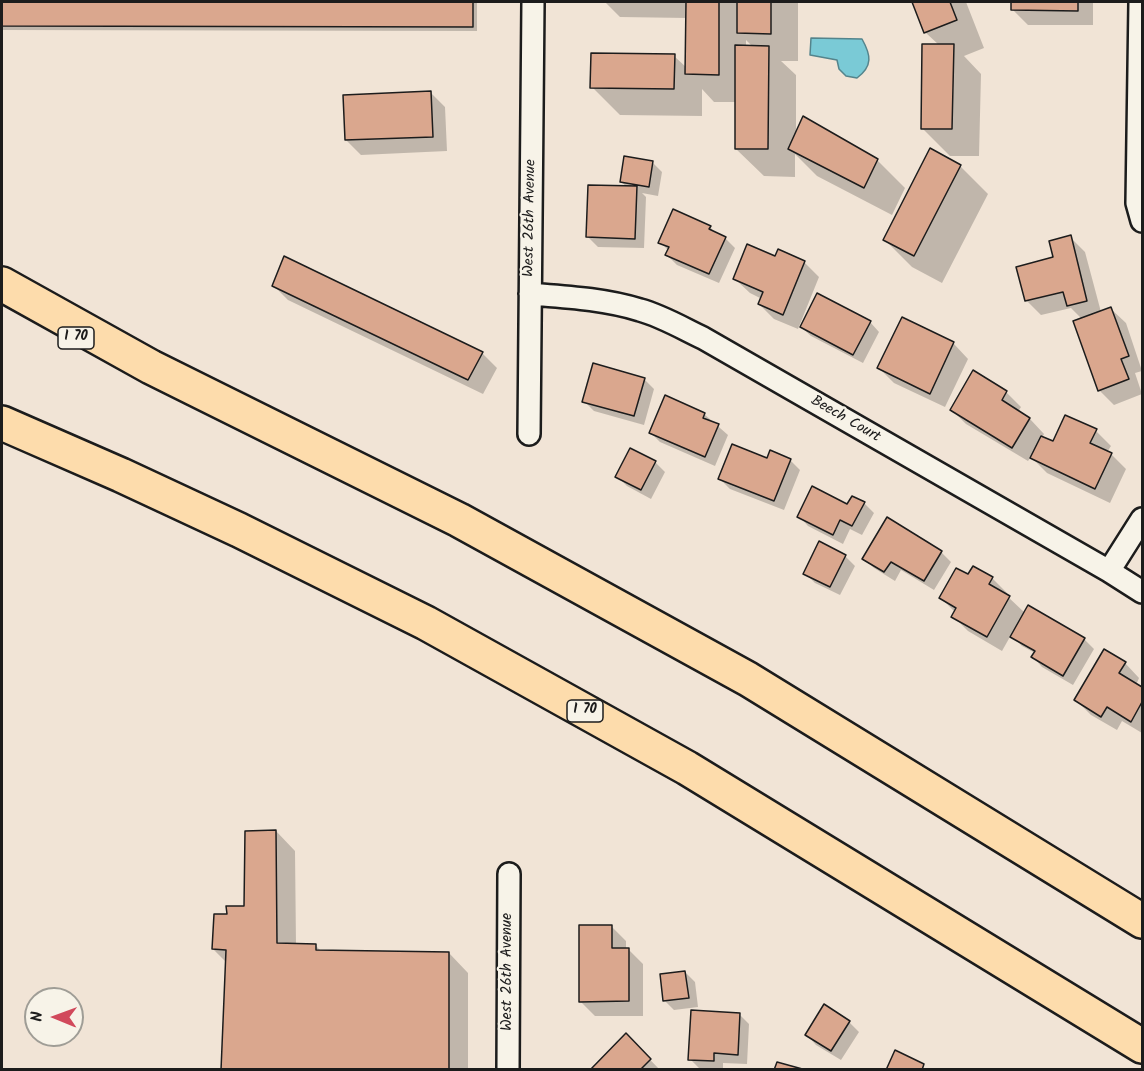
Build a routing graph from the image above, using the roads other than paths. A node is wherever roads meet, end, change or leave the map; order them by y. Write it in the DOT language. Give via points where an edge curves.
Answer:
graph roads {
  1 [pos="533,2"];
  2 [pos="1140,2"];
  3 [pos="1143,220"];
  4 [pos="2,284"];
  5 [pos="530,294"];
  6 [pos="2,309"];
  7 [pos="151,367"];
  8 [pos="2,423"];
  9 [pos="530,434"];
  10 [pos="1143,519"];
  11 [pos="1109,571"];
  12 [pos="1143,592"];
  13 [pos="509,874"];
  14 [pos="1143,921"];
  15 [pos="1143,1046"];
  16 [pos="508,1070"];
  1 -- 5 [label="street, West 26th Avenue"];
  2 -- 3 [label="street" via="1137,203"];
  4 -- 7 [label="highway"];
  5 -- 9 [label="street, West 26th Avenue"];
  5 -- 11 [label="street, Beech Court" via="613,303 669,321"];
  6 -- 7 [label="highway, I 70"];
  7 -- 14 [label="highway, I 70" via="459,519 748,679"];
  8 -- 15 [label="highway, I 70" via="239,530 436,629 687,768"];
  10 -- 11 [label="street"];
  11 -- 12 [label="street, Beech Court"];
  13 -- 16 [label="street, West 26th Avenue"];
}
